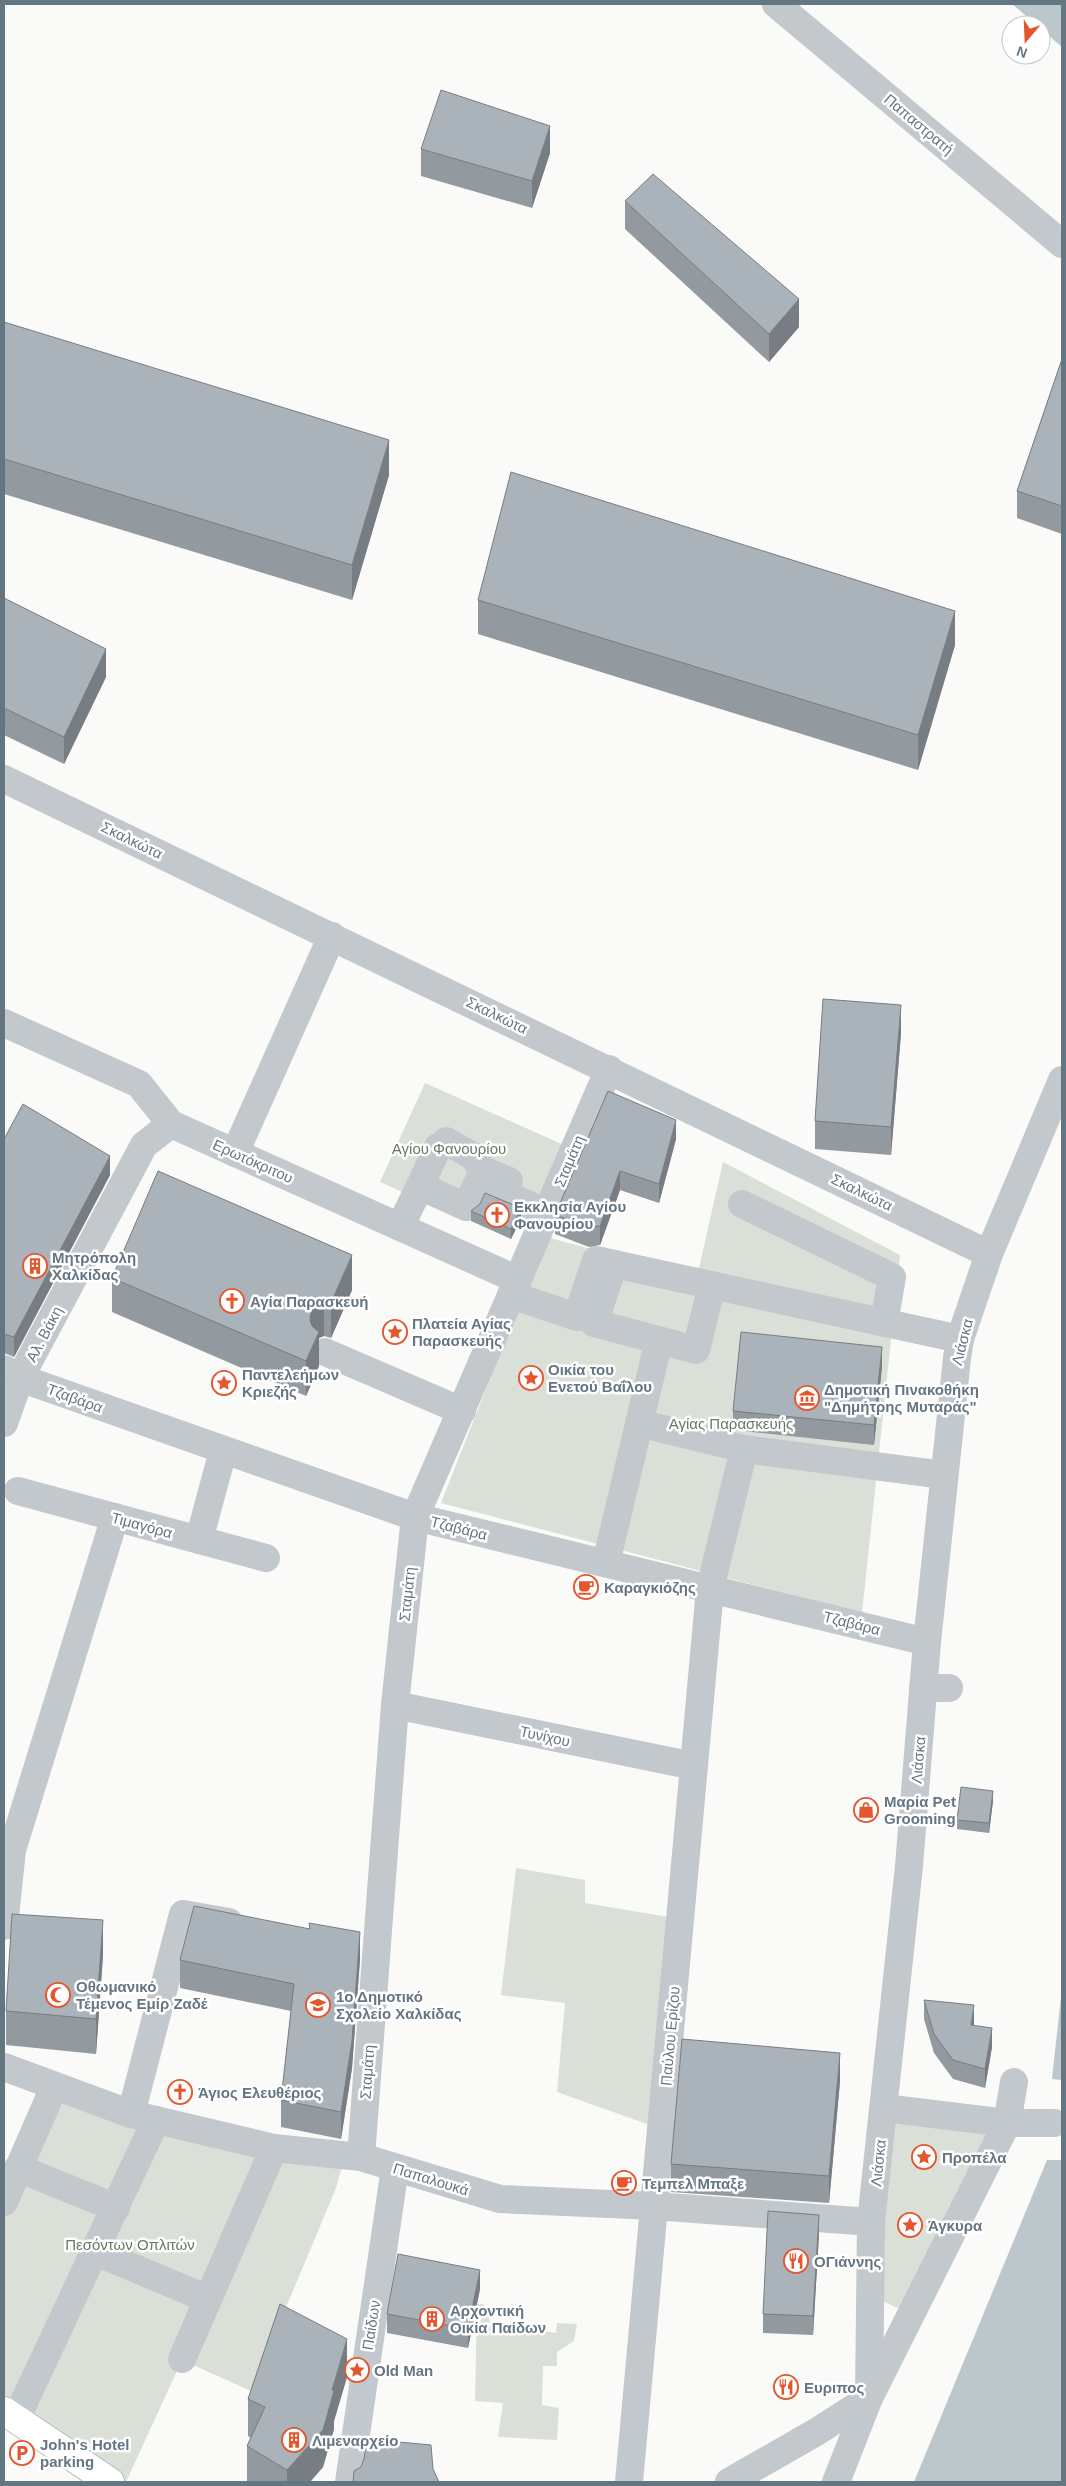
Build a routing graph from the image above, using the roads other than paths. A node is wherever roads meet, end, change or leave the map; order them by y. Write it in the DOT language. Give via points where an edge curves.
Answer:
graph roads {
  1 [pos="776,4"];
  2 [pos="1062,244"];
  3 [pos="4,779"];
  4 [pos="332,936"];
  5 [pos="4,1023"];
  6 [pos="609,1069"];
  7 [pos="1062,1080"];
  8 [pos="171,1124"];
  9 [pos="236,1153"];
  10 [pos="420,1186"];
  11 [pos="742,1204"];
  12 [pos="549,1206"];
  13 [pos="400,1227"];
  14 [pos="989,1254"];
  15 [pos="614,1264"];
  16 [pos="712,1285"];
  17 [pos="515,1287"];
  18 [pos="884,1323"];
  19 [pos="960,1339"];
  20 [pos="658,1340"];
  21 [pos="325,1352"];
  22 [pos="12,1373"];
  23 [pos="462,1411"];
  24 [pos="4,1422"];
  25 [pos="639,1423"];
  26 [pos="744,1449"];
  27 [pos="223,1451"];
  28 [pos="944,1475"];
  29 [pos="18,1491"];
  30 [pos="115,1517"];
  31 [pos="416,1517"];
  32 [pos="199,1540"];
  33 [pos="266,1558"];
  34 [pos="606,1563"];
  35 [pos="710,1589"];
  36 [pos="927,1642"];
  37 [pos="395,1705"];
  38 [pos="694,1766"];
  39 [pos="250,1925"];
  40 [pos="4,1926"];
  41 [pos="348,1941"];
  42 [pos="377,1946"];
  43 [pos="4,2067"];
  44 [pos="1014,2082"];
  45 [pos="54,2088"];
  46 [pos="884,2108"];
  47 [pos="144,2117"];
  48 [pos="1006,2123"];
  49 [pos="1054,2123"];
  50 [pos="274,2148"];
  51 [pos="361,2157"];
  52 [pos="18,2168"];
  53 [pos="395,2168"];
  54 [pos="4,2202"];
  55 [pos="654,2206"];
  56 [pos="116,2208"];
  57 [pos="871,2222"];
  58 [pos="96,2252"];
  59 [pos="208,2300"];
  60 [pos="182,2359"];
  61 [pos="869,2398"];
  62 [pos="10,2415"];
  63 [pos="94,2478"];
  64 [pos="349,2482"];
  65 [pos="629,2482"];
  66 [pos="729,2482"];
  67 [pos="836,2482"];
  1 -- 2 [label="street, Παπαστρατή"];
  3 -- 4 [label="street, Σκαλκώτα"];
  4 -- 6 [label="street, Σκαλκώτα"];
  4 -- 9 [label="street"];
  5 -- 8 [label="street, Ερωτόκριτου" via="139,1084"];
  6 -- 12 [label="street, Σταμάτη"];
  6 -- 14 [label="street, Σκαλκώτα"];
  7 -- 14 [label="street, Λιάσκα"];
  8 -- 9 [label="street, Ερωτόκριτου"];
  8 -- 22 [label="street, Αλ. Βάκη" via="144,1145"];
  9 -- 13 [label="street, Ερωτόκριτου"];
  10 -- 12 [label="street" via="466,1207 478,1182"];
  10 -- 12 [label="street" via="442,1144 473,1156 483,1170"];
  10 -- 13 [label="street"];
  11 -- 18 [label="street" via="892,1277"];
  12 -- 17 [label="street, Σταμάτη"];
  13 -- 17 [label="street, Ερωτόκριτου"];
  14 -- 19 [label="street, Λιάσκα"];
  15 -- 16 [label="street"];
  15 -- 17 [label="street, Ερωτόκριτου" via="596,1260 576,1317"];
  15 -- 20 [label="street" via="594,1323"];
  16 -- 18 [label="street"];
  16 -- 20 [label="street" via="696,1350"];
  17 -- 23 [label="street, Σταμάτη"];
  18 -- 19 [label="street"];
  19 -- 28 [label="street, Λιάσκα"];
  20 -- 25 [label="street"];
  21 -- 23 [label="street"];
  22 -- 24 [label="street, Αλ. Βάκη"];
  22 -- 27 [label="street, Τζαβάρα"];
  23 -- 31 [label="street, Σταμάτη"];
  25 -- 26 [label="street"];
  25 -- 34 [label="street"];
  26 -- 28 [label="street"];
  26 -- 35 [label="street, Παύλου Ερίζου"];
  27 -- 31 [label="street, Τζαβάρα"];
  27 -- 32 [label="street"];
  28 -- 36 [label="street, Λιάσκα"];
  29 -- 30 [label="street, Τιμαγόρα"];
  30 -- 32 [label="street, Τιμαγόρα"];
  30 -- 40 [label="street" via="12,1850"];
  31 -- 34 [label="street, Τζαβάρα"];
  31 -- 37 [label="street, Σταμάτη"];
  32 -- 33 [label="street, Τιμαγόρα"];
  34 -- 35 [label="street, Τζαβάρα"];
  35 -- 36 [label="street, Τζαβάρα"];
  35 -- 38 [label="street, Παύλου Ερίζου"];
  36 -- 46 [label="street, Λιάσκα" via="936,1688 909,1866"];
  37 -- 38 [label="street, Τυνίχου"];
  37 -- 42 [label="street, Σταμάτη"];
  38 -- 55 [label="street, Παύλου Ερίζου"];
  39 -- 47 [label="street" via="182,1914"];
  41 -- 42 [label="street"];
  42 -- 51 [label="street, Σταμάτη"];
  43 -- 45 [label="street, Παπαλουκά"];
  44 -- 48 [label="street"];
  45 -- 47 [label="street, Παπαλουκά"];
  45 -- 52 [label="street"];
  46 -- 48 [label="street"];
  46 -- 57 [label="street, Λιάσκα"];
  47 -- 50 [label="street, Παπαλουκά"];
  47 -- 56 [label="street"];
  48 -- 49 [label="street"];
  48 -- 61 [label="street"];
  50 -- 51 [label="street, Παπαλουκά"];
  50 -- 59 [label="street"];
  51 -- 53 [label="street, Παπαλουκά"];
  52 -- 54 [label="street"];
  52 -- 56 [label="street"];
  53 -- 55 [label="street, Παπαλουκά" via="500,2200"];
  53 -- 64 [label="street, Παίδων"];
  55 -- 57 [label="street, Παπαλουκά"];
  55 -- 65 [label="street, Παύλου Ερίζου"];
  56 -- 58 [label="street"];
  57 -- 61 [label="street, Λιάσκα"];
  58 -- 59 [label="street"];
  58 -- 62 [label="street"];
  59 -- 60 [label="street"];
  61 -- 66 [label="street"];
  61 -- 67 [label="street, Λιάσκα"];
  62 -- 63 [label="main road"];
}
